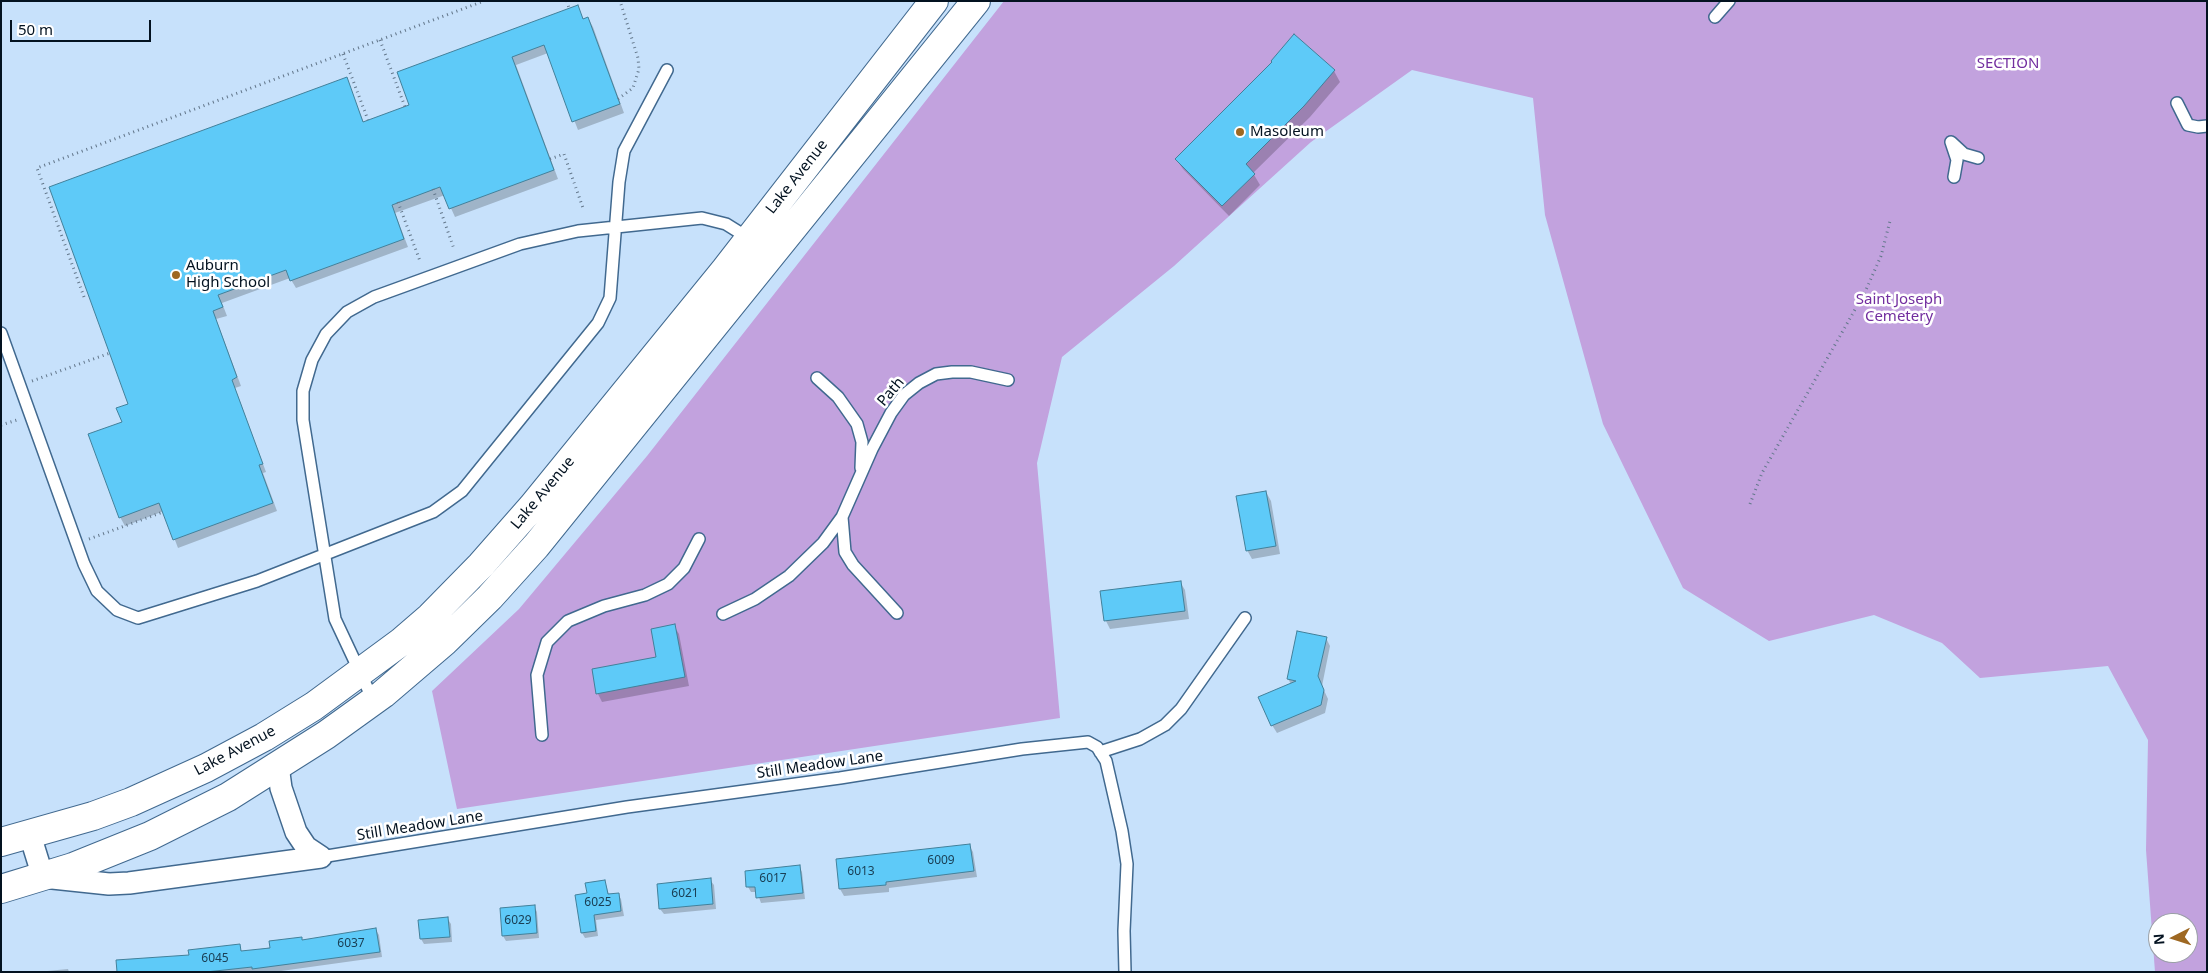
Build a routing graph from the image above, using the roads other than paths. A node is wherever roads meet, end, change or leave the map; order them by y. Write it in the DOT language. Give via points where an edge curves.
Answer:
graph roads {
  1 [pos="934,1"];
  2 [pos="976,1"];
  3 [pos="1729,1"];
  4 [pos="1715,18"];
  5 [pos="667,70"];
  6 [pos="2177,103"];
  7 [pos="2207,126"];
  8 [pos="1978,158"];
  9 [pos="1954,177"];
  10 [pos="616,227"];
  11 [pos="761,246"];
  12 [pos="1,333"];
  13 [pos="817,378"];
  14 [pos="1008,380"];
  15 [pos="883,430"];
  16 [pos="859,432"];
  17 [pos="860,477"];
  18 [pos="842,517"];
  19 [pos="699,539"];
  20 [pos="324,554"];
  21 [pos="898,613"];
  22 [pos="723,614"];
  23 [pos="1245,618"];
  24 [pos="360,672"];
  25 [pos="374,701"];
  26 [pos="542,735"];
  27 [pos="1100,752"];
  28 [pos="278,766"];
  29 [pos="30,835"];
  30 [pos="1,842"];
  31 [pos="320,857"];
  32 [pos="43,877"];
  33 [pos="1,889"];
  34 [pos="1125,972"];
  1 -- 11 [label="main road, Lake Avenue"];
  2 -- 11 [label="main road, Lake Avenue"];
  3 -- 4 [label="lane"];
  5 -- 10 [label="lane" via="624,151"];
  6 -- 7 [label="lane" via="2188,125"];
  8 -- 9 [label="lane" via="1964,154 1951,142 1957,160"];
  10 -- 11 [label="lane" via="702,218 726,224"];
  10 -- 20 [label="lane" via="610,298 598,323 462,491 433,512"];
  10 -- 20 [label="lane" via="578,231 520,244 383,294 348,312 326,334 312,360 303,391 303,420"];
  11 -- 24 [label="main road, Lake Avenue" via="481,565 430,617"];
  11 -- 25 [label="main road, Lake Avenue" via="530,553 445,641"];
  12 -- 20 [label="lane" via="77,544 97,591 117,610 138,618 257,580"];
  13 -- 16 [label="lane, Path" via="849,411"];
  14 -- 15 [label="lane, Path" via="970,372 936,374 904,395"];
  15 -- 16 [label="lane"];
  15 -- 17 [label="lane, Path"];
  16 -- 17 [label="lane, Path" via="862,450"];
  17 -- 18 [label="lane, Path"];
  18 -- 21 [label="lane, Path" via="845,552 853,566"];
  18 -- 22 [label="lane, Path" via="823,543 789,576 755,599"];
  19 -- 26 [label="lane" via="684,568 668,584 568,621 547,642 537,675"];
  20 -- 24 [label="lane" via="334,619"];
  23 -- 27 [label="lane" via="1181,709 1165,725 1140,739"];
  24 -- 25 [label="lane"];
  24 -- 29 [label="main road, Lake Avenue" via="314,706 206,768 131,802"];
  25 -- 28 [label="main road, Lake Avenue"];
  27 -- 31 [label="lane, Still Meadow Lane" via="1088,742 1022,749 627,807"];
  27 -- 34 [label="lane" via="1106,761 1127,864"];
  28 -- 31 [label="street" via="281,788 296,832 306,847"];
  28 -- 32 [label="main road, Lake Avenue" via="228,797 150,836"];
  29 -- 30 [label="main road, Lake Avenue"];
  29 -- 32 [label="street"];
  31 -- 32 [label="street, Lake Avenue" via="128,883"];
  32 -- 33 [label="main road, Lake Avenue"];
}
